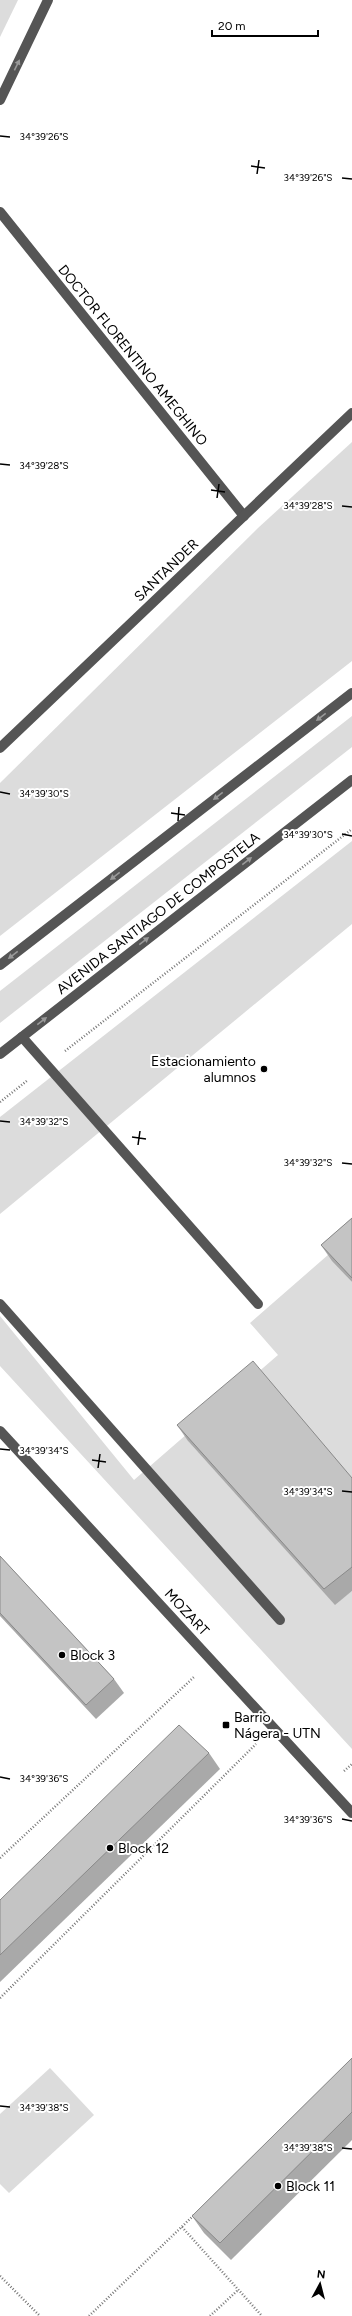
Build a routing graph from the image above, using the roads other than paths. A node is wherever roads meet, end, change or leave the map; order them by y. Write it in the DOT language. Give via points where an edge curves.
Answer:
graph roads {
  1 [pos="48,0"];
  2 [pos="0,100"];
  3 [pos="0,212"];
  4 [pos="352,413"];
  5 [pos="244,516"];
  6 [pos="352,693"];
  7 [pos="0,748"];
  8 [pos="352,780"];
  9 [pos="0,965"];
  10 [pos="22,1037"];
  11 [pos="0,1054"];
  12 [pos="0,1304"];
  13 [pos="258,1304"];
  14 [pos="0,1431"];
  15 [pos="280,1620"];
  16 [pos="352,1813"];
  2 -- 1 [label="street, one-way"];
  3 -- 5 [label="street, DOCTOR FLORENTINO AMEGHINO"];
  4 -- 5 [label="street, SANTANDER"];
  5 -- 7 [label="street, SANTANDER"];
  6 -- 9 [label="street, one-way"];
  10 -- 8 [label="street, AVENIDA SANTIAGO DE COMPOSTELA, one-way"];
  10 -- 11 [label="street, AVENIDA SANTIAGO DE COMPOSTELA"];
  10 -- 13 [label="street"];
  12 -- 15 [label="street"];
  14 -- 16 [label="street, MOZART"];
}
